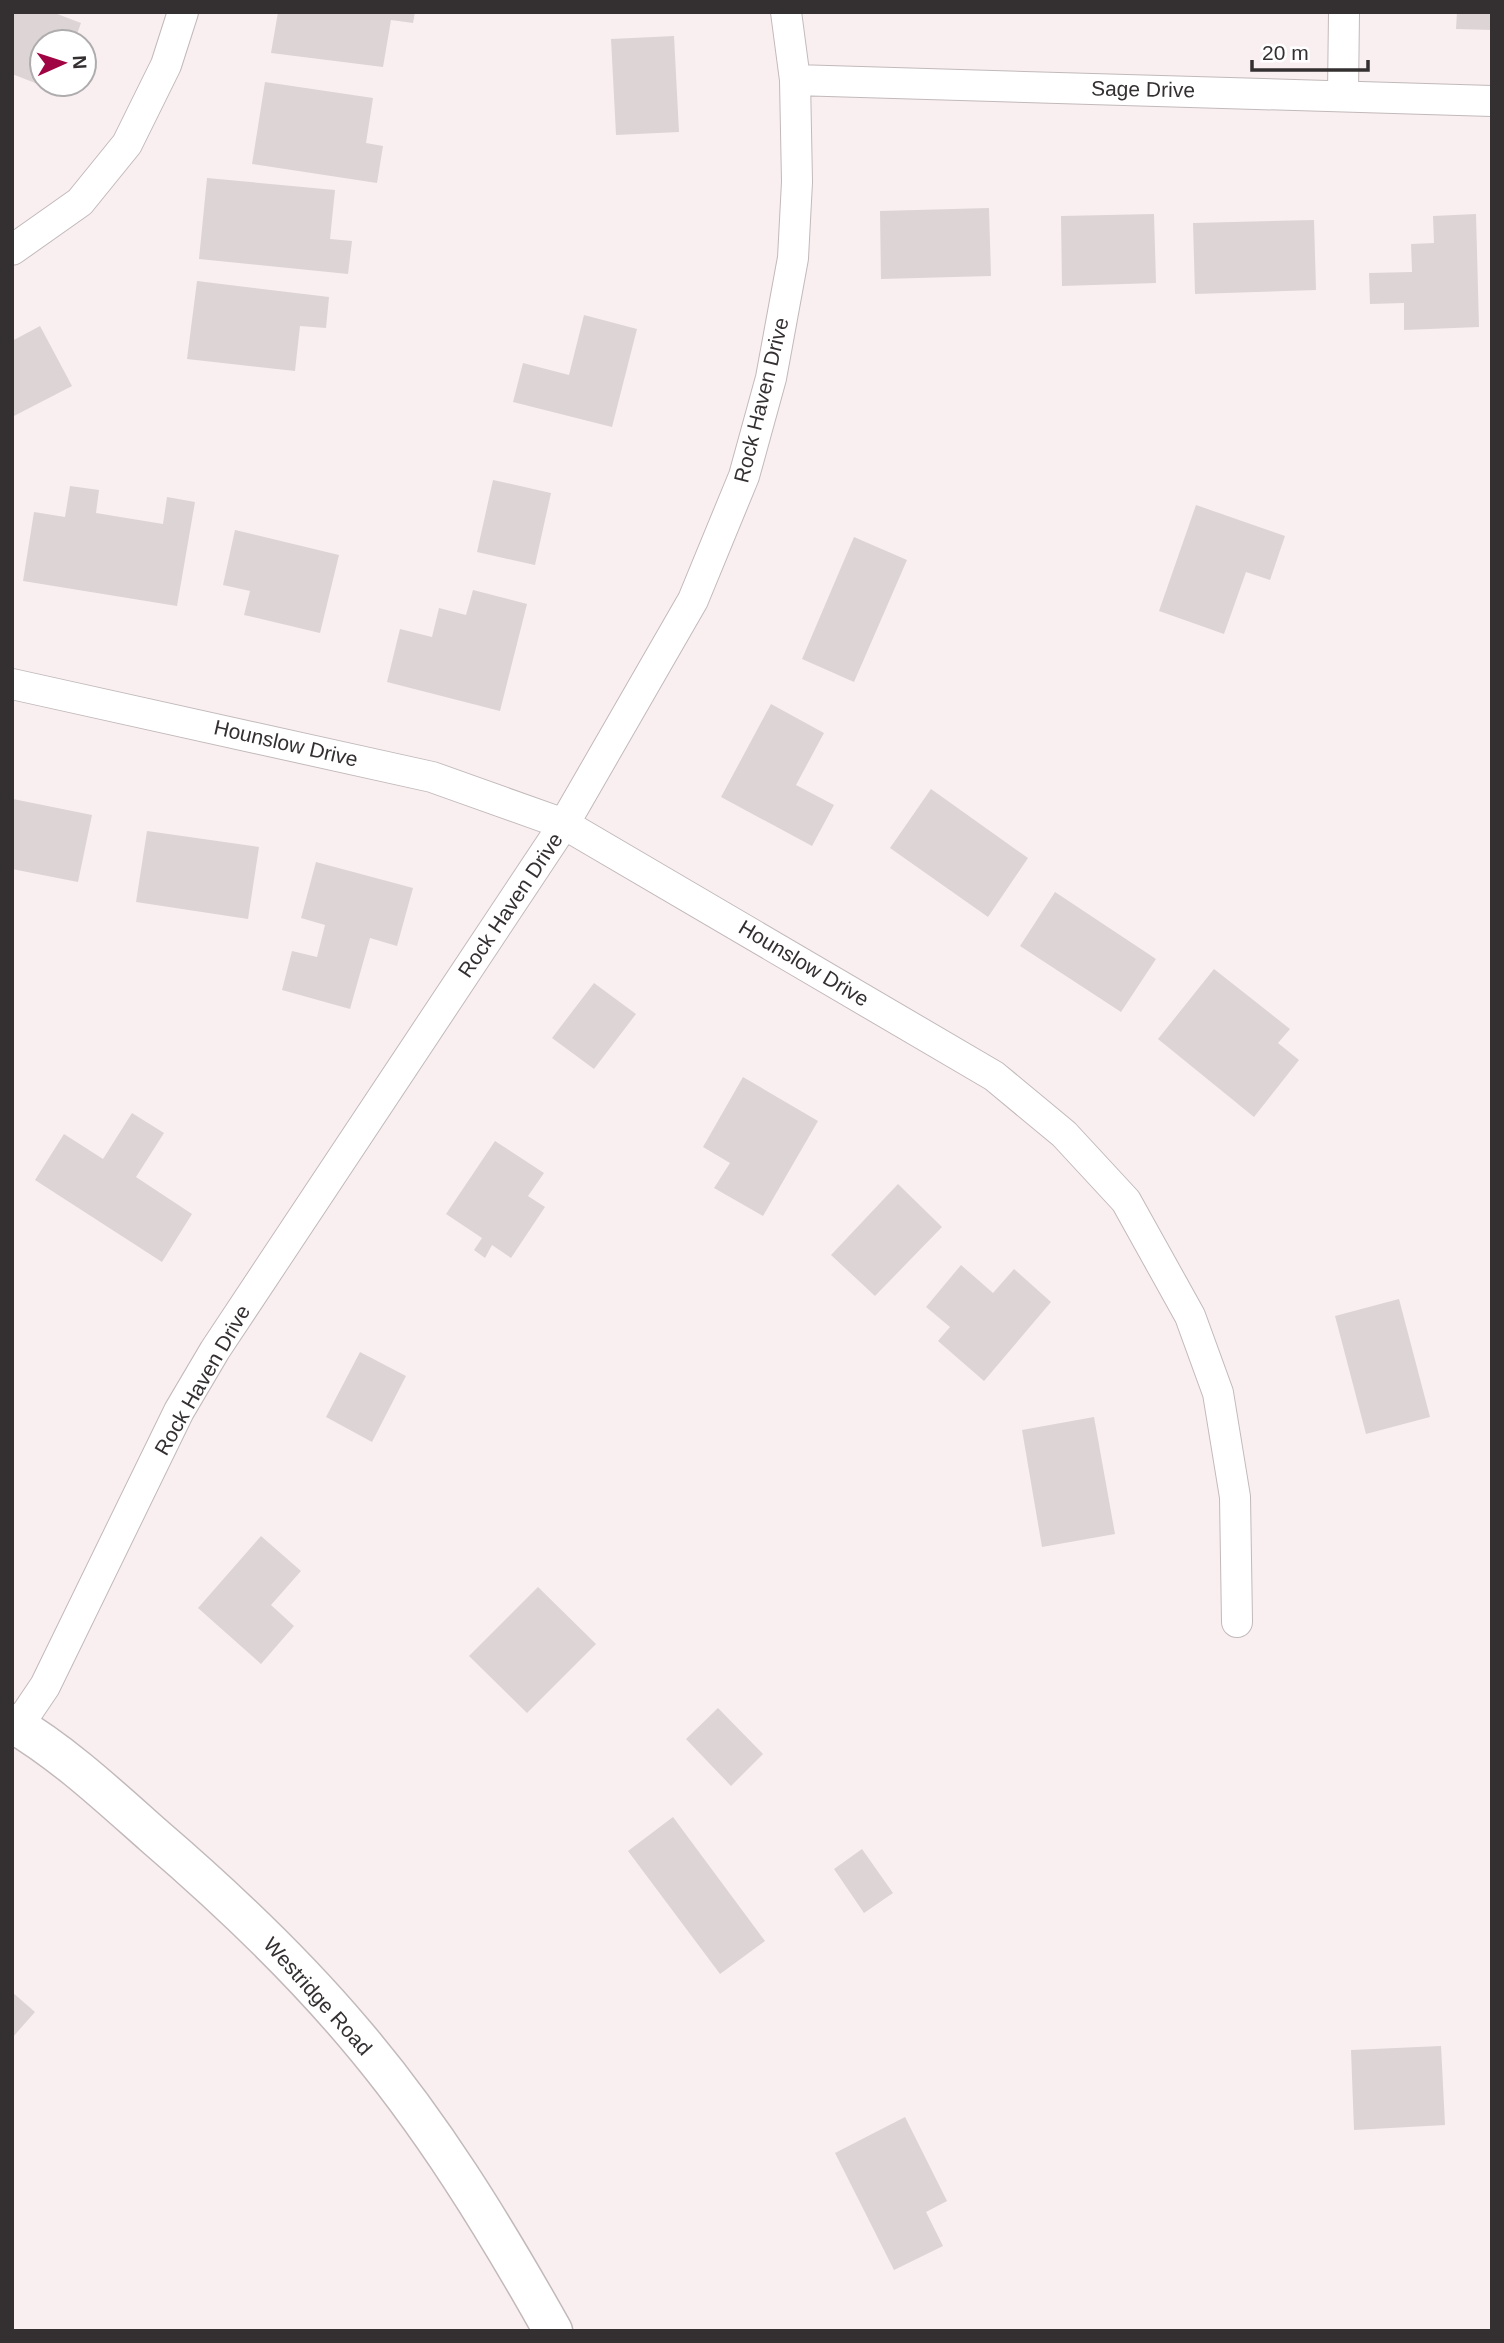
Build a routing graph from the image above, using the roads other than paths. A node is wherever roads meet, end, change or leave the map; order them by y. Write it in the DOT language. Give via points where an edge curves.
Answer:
graph roads {
  1 [pos="183,12"];
  2 [pos="786,12"];
  3 [pos="1344,12"];
  4 [pos="795,80"];
  5 [pos="1343,94"];
  6 [pos="1492,101"];
  7 [pos="12,250"];
  8 [pos="12,684"];
  9 [pos="564,824"];
  10 [pos="1237,1622"];
  11 [pos="15,1725"];
  12 [pos="553,2331"];
  1 -- 7 [label="street" via="166,65 127,144 80,202"];
  2 -- 4 [label="street, Rock Haven Drive"];
  3 -- 5 [label="street"];
  4 -- 5 [label="street, Sage Drive"];
  4 -- 9 [label="street, Rock Haven Drive" via="793,258 771,378 744,476 693,600"];
  5 -- 6 [label="street, Sage Drive"];
  8 -- 9 [label="street, Hounslow Drive" via="432,777"];
  9 -- 10 [label="street, Hounslow Drive" via="994,1076 1064,1134 1126,1201 1190,1316 1218,1393 1236,1497"];
  9 -- 11 [label="street, Rock Haven Drive" via="215,1350 179,1411 45,1686"];
  11 -- 12 [label="main road, Westridge Road" via="104,1792 294,1965 354,2033 445,2152"];
}
